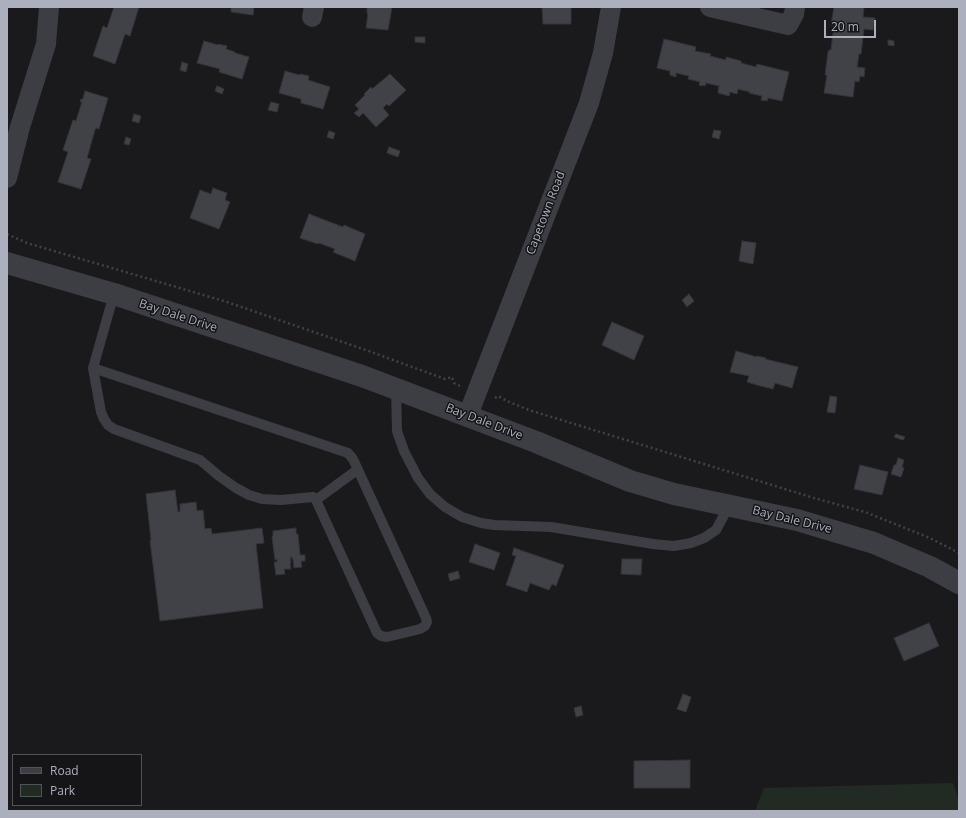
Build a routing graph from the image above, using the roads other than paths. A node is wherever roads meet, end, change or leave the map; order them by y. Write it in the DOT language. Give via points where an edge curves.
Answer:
graph roads {
  1 [pos="49,7"];
  2 [pos="611,7"];
  3 [pos="710,7"];
  4 [pos="795,7"];
  5 [pos="7,178"];
  6 [pos="7,263"];
  7 [pos="114,294"];
  8 [pos="93,368"];
  9 [pos="396,389"];
  10 [pos="468,416"];
  11 [pos="357,470"];
  12 [pos="316,500"];
  13 [pos="729,506"];
  14 [pos="959,583"];
  1 -- 5 [label="street" via="46,44"];
  2 -- 10 [label="street, Capetown Road" via="603,53 589,103"];
  3 -- 4 [label="street" via="788,25"];
  6 -- 7 [label="street, Bay Dale Drive"];
  7 -- 8 [label="lane"];
  7 -- 9 [label="street, Bay Dale Drive"];
  8 -- 11 [label="lane" via="348,453"];
  8 -- 12 [label="lane" via="101,412 108,425 114,429 200,460 248,495 262,499 292,500 313,497"];
  9 -- 10 [label="street, Bay Dale Drive"];
  9 -- 13 [label="lane" via="397,431 404,451 430,494 462,517 494,525 551,527 674,546 692,543 716,530"];
  10 -- 13 [label="street, Bay Dale Drive" via="630,481"];
  11 -- 12 [label="lane"];
  11 -- 12 [label="lane" via="426,618 425,626 387,637 377,632"];
  13 -- 14 [label="street, Bay Dale Drive" via="797,520 874,543 930,567"];
}
